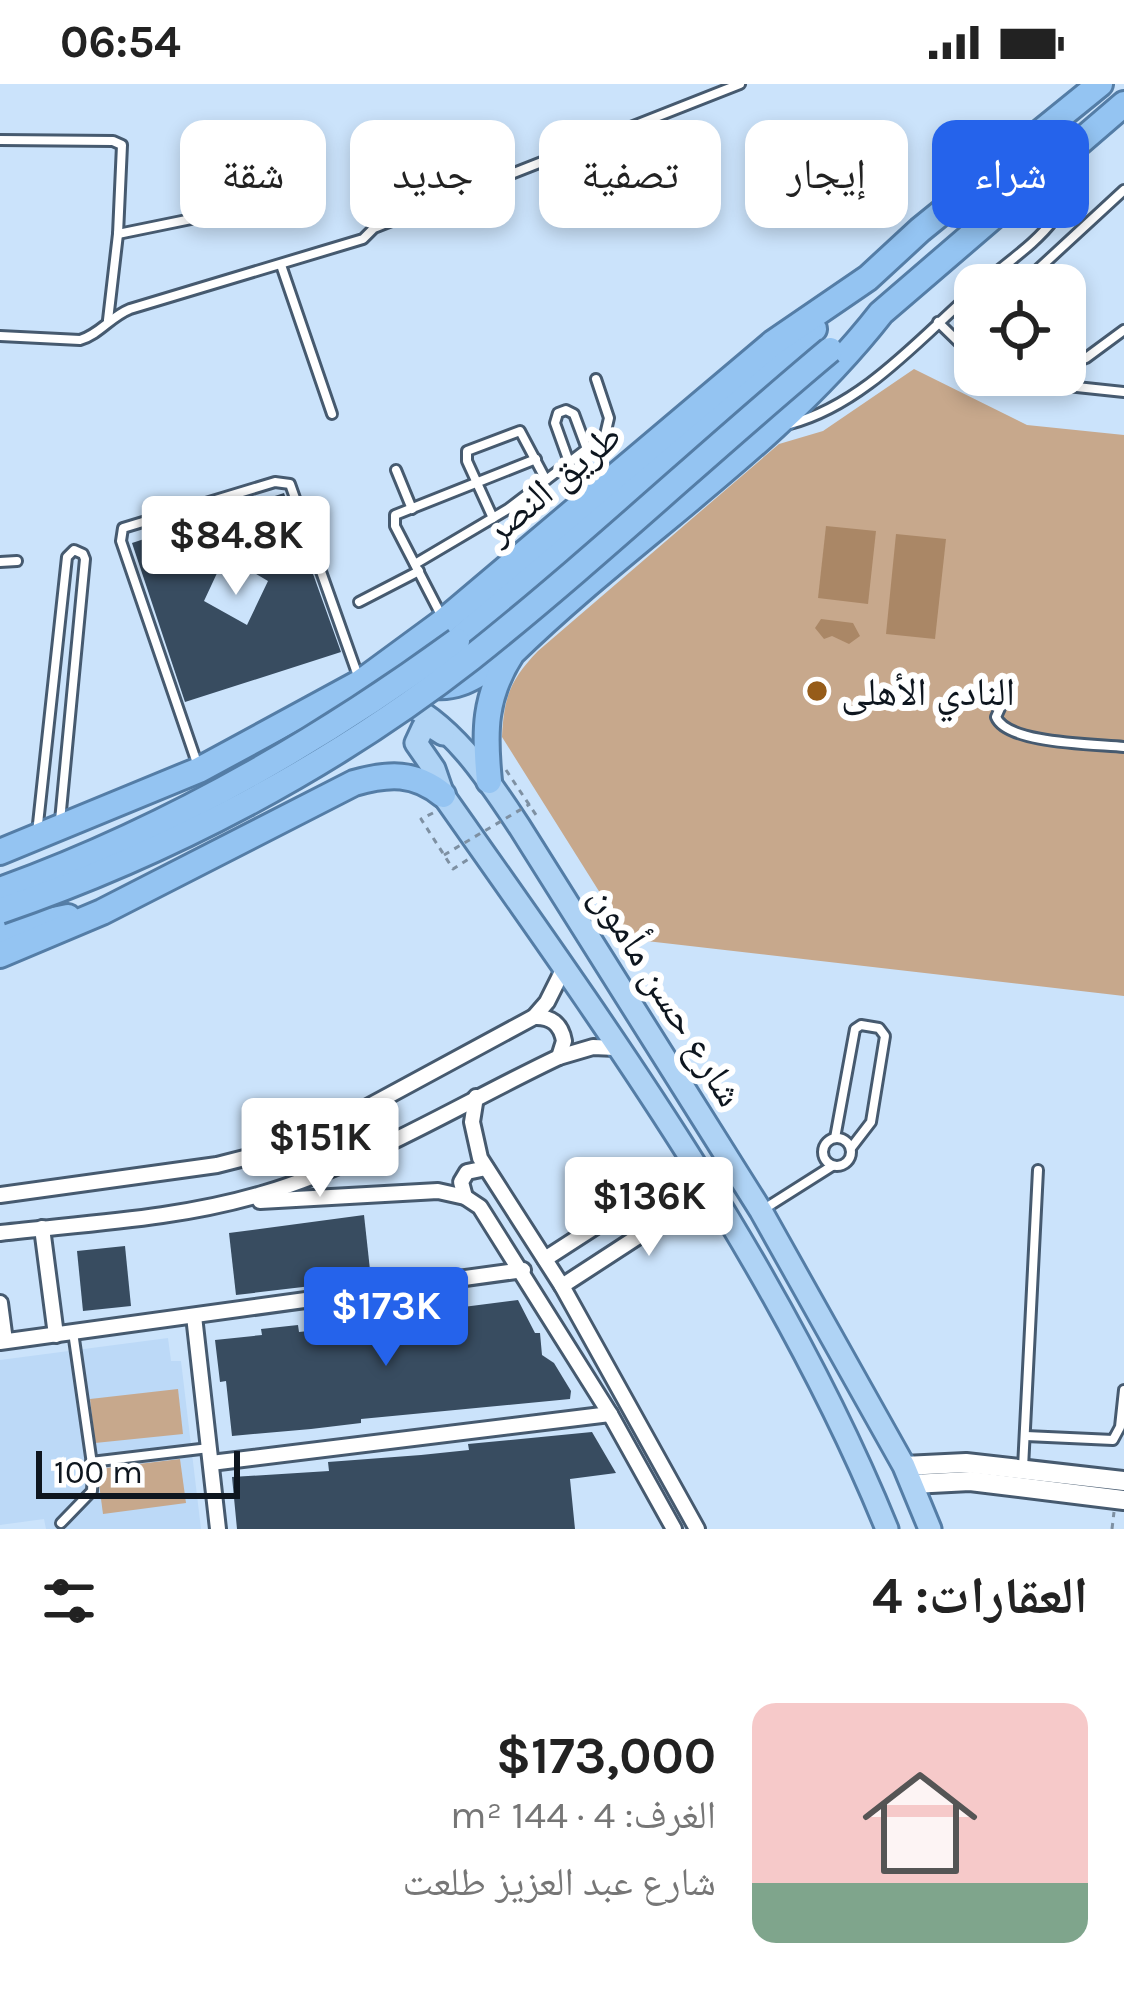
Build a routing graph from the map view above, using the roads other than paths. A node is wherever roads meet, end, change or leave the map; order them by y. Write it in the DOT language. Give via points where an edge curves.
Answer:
graph roads {
  1 [pos="740,84"];
  2 [pos="1087,89"];
  3 [pos="1124,104"];
  4 [pos="1089,134"];
  5 [pos="0,140"];
  6 [pos="1124,190"];
  7 [pos="180,221"];
  8 [pos="980,228"];
  9 [pos="1043,228"];
  10 [pos="118,234"];
  11 [pos="1003,264"];
  12 [pos="1044,264"];
  13 [pos="281,265"];
  14 [pos="868,278"];
  15 [pos="954,308"];
  16 [pos="881,313"];
  17 [pos="108,321"];
  18 [pos="938,322"];
  19 [pos="1124,331"];
  20 [pos="0,336"];
  21 [pos="954,338"];
  22 [pos="822,340"];
  23 [pos="1086,358"];
  24 [pos="596,379"];
  25 [pos="1086,388"];
  26 [pos="1124,392"];
  27 [pos="332,414"];
  28 [pos="771,428"];
  29 [pos="587,449"];
  30 [pos="536,459"];
  31 [pos="569,462"];
  32 [pos="396,470"];
  33 [pos="546,480"];
  34 [pos="476,483"];
  35 [pos="412,508"];
  36 [pos="493,518"];
  37 [pos="0,562"];
  38 [pos="17,562"];
  39 [pos="417,568"];
  40 [pos="359,602"];
  41 [pos="61,610"];
  42 [pos="80,612"];
  43 [pos="444,621"];
  44 [pos="403,651"];
  45 [pos="512,653"];
  46 [pos="356,685"];
  47 [pos="1005,698"];
  48 [pos="52,700"];
  49 [pos="70,702"];
  50 [pos="306,715"];
  51 [pos="460,746"];
  52 [pos="1124,747"];
  53 [pos="199,770"];
  54 [pos="499,775"];
  55 [pos="344,787"];
  56 [pos="443,795"];
  57 [pos="48,836"];
  58 [pos="0,853"];
  59 [pos="0,890"];
  60 [pos="0,911"];
  61 [pos="102,911"];
  62 [pos="0,931"];
  63 [pos="0,956"];
  64 [pos="562,970"];
  65 [pos="534,1017"];
  66 [pos="616,1048"];
  67 [pos="559,1057"];
  68 [pos="476,1097"];
  69 [pos="835,1138"];
  70 [pos="851,1148"];
  71 [pos="692,1164"];
  72 [pos="834,1166"];
  73 [pos="487,1168"];
  74 [pos="1038,1170"];
  75 [pos="708,1191"];
  76 [pos="0,1195"];
  77 [pos="464,1197"];
  78 [pos="231,1202"];
  79 [pos="761,1211"];
  80 [pos="42,1228"];
  81 [pos="0,1233"];
  82 [pos="544,1259"];
  83 [pos="524,1270"];
  84 [pos="562,1286"];
  85 [pos="0,1303"];
  86 [pos="194,1316"];
  87 [pos="73,1332"];
  88 [pos="56,1335"];
  89 [pos="2,1341"];
  90 [pos="1124,1390"];
  91 [pos="610,1414"];
  92 [pos="1026,1436"];
  93 [pos="210,1455"];
  94 [pos="92,1462"];
  95 [pos="1023,1470"];
  96 [pos="908,1475"];
  97 [pos="1124,1481"];
  98 [pos="1124,1500"];
  99 [pos="61,1523"];
  100 [pos="218,1529"];
  101 [pos="674,1529"];
  102 [pos="697,1529"];
  103 [pos="887,1529"];
  104 [pos="929,1529"];
  1 -- 13 [label="lane"];
  2 -- 14 [label="highway, طريق النصر"];
  3 -- 4 [label="highway"];
  5 -- 10 [label="lane" via="122,145"];
  6 -- 12 [label="lane"];
  7 -- 10 [label="lane"];
  8 -- 16 [label="highway"];
  9 -- 11 [label="lane"];
  10 -- 17 [label="lane"];
  13 -- 17 [label="lane"];
  13 -- 27 [label="lane"];
  14 -- 22 [label="highway"];
  14 -- 43 [label="highway, طريق النصر" via="743,367"];
  15 -- 18 [label="lane"];
  16 -- 22 [label="highway"];
  16 -- 28 [label="highway"];
  17 -- 20 [label="lane" via="80,340"];
  18 -- 21 [label="lane"];
  18 -- 28 [label="lane" via="843,403"];
  19 -- 23 [label="lane"];
  22 -- 59 [label="highway, bridge" via="413,673 227,788"];
  22 -- 60 [label="highway, bridge" via="470,658 395,711 188,832"];
  24 -- 29 [label="lane" via="609,418 605,435"];
  25 -- 26 [label="lane"];
  28 -- 45 [label="highway"];
  29 -- 31 [label="lane"];
  29 -- 31 [label="lane" via="574,414 558,413"];
  30 -- 33 [label="lane"];
  30 -- 34 [label="lane"];
  30 -- 34 [label="lane" via="520,431 470,449 464,455"];
  31 -- 33 [label="lane"];
  32 -- 35 [label="lane"];
  33 -- 36 [label="lane"];
  34 -- 35 [label="lane"];
  34 -- 36 [label="lane"];
  35 -- 39 [label="lane" via="394,521"];
  36 -- 39 [label="lane"];
  37 -- 38 [label="lane"];
  39 -- 40 [label="lane"];
  39 -- 43 [label="lane"];
  41 -- 42 [label="lane"];
  41 -- 42 [label="lane" via="74,550 85,560"];
  41 -- 48 [label="lane"];
  42 -- 49 [label="lane"];
  43 -- 44 [label="highway, طريق النصر"];
  44 -- 45 [label="highway" via="415,678 441,688"];
  44 -- 46 [label="highway, طريق النصر"];
  45 -- 54 [label="highway" via="484,729"];
  46 -- 50 [label="highway, طريق النصر"];
  46 -- 51 [label="main road, شارع حسن مأمون" via="412,705"];
  46 -- 53 [label="lane" via="285,482 124,528 121,541"];
  47 -- 52 [label="lane" via="995,717 1016,735"];
  48 -- 49 [label="lane"];
  48 -- 57 [label="lane"];
  49 -- 57 [label="lane"];
  50 -- 53 [label="highway, طريق النصر"];
  50 -- 55 [label="highway"];
  51 -- 54 [label="main road, شارع حسن مأمون"];
  51 -- 56 [label="main road, شارع حسن مأمون" via="432,727 416,738"];
  53 -- 57 [label="highway, طريق النصر"];
  54 -- 79 [label="main road, شارع حسن مأمون"];
  55 -- 56 [label="highway" via="407,776"];
  55 -- 61 [label="highway"];
  56 -- 64 [label="main road, شارع حسن مأمون"];
  57 -- 58 [label="highway, طريق النصر"];
  61 -- 62 [label="highway"];
  61 -- 63 [label="highway"];
  64 -- 65 [label="street"];
  64 -- 66 [label="main road, شارع حسن مأمون"];
  65 -- 67 [label="street" via="558,1025"];
  65 -- 76 [label="street" via="268,1152"];
  66 -- 67 [label="street"];
  66 -- 71 [label="main road, شارع حسن مأمون"];
  67 -- 68 [label="street"];
  68 -- 73 [label="street" via="473,1134"];
  68 -- 78 [label="street" via="333,1169"];
  69 -- 70 [label="lane"];
  69 -- 70 [label="lane" via="855,1029 879,1028 885,1040 871,1122"];
  69 -- 72 [label="lane" via="823,1154"];
  70 -- 72 [label="lane" via="849,1160"];
  71 -- 75 [label="main road, شارع حسن مأمون"];
  71 -- 82 [label="street"];
  72 -- 79 [label="lane"];
  73 -- 77 [label="street" via="466,1172"];
  73 -- 82 [label="street"];
  74 -- 92 [label="lane"];
  75 -- 84 [label="street"];
  75 -- 103 [label="main road, شارع حسن مأمون" via="819,1384"];
  77 -- 78 [label="street" via="438,1191"];
  77 -- 83 [label="street" via="480,1207"];
  78 -- 80 [label="street"];
  79 -- 96 [label="main road, شارع حسن مأمون"];
  80 -- 81 [label="street"];
  80 -- 88 [label="street"];
  82 -- 84 [label="street"];
  83 -- 86 [label="street"];
  83 -- 91 [label="street"];
  84 -- 102 [label="street"];
  85 -- 89 [label="street"];
  86 -- 87 [label="street"];
  86 -- 93 [label="street"];
  87 -- 88 [label="street"];
  87 -- 94 [label="lane"];
  88 -- 89 [label="street"];
  90 -- 92 [label="lane" via="1113,1440"];
  91 -- 93 [label="street"];
  91 -- 101 [label="street"];
  92 -- 95 [label="lane"];
  93 -- 94 [label="lane"];
  93 -- 100 [label="street"];
  94 -- 99 [label="lane" via="92,1491"];
  95 -- 96 [label="main road" via="966,1462"];
  95 -- 97 [label="main road"];
  96 -- 98 [label="main road"];
  96 -- 104 [label="main road, شارع حسن مأمون"];
}
